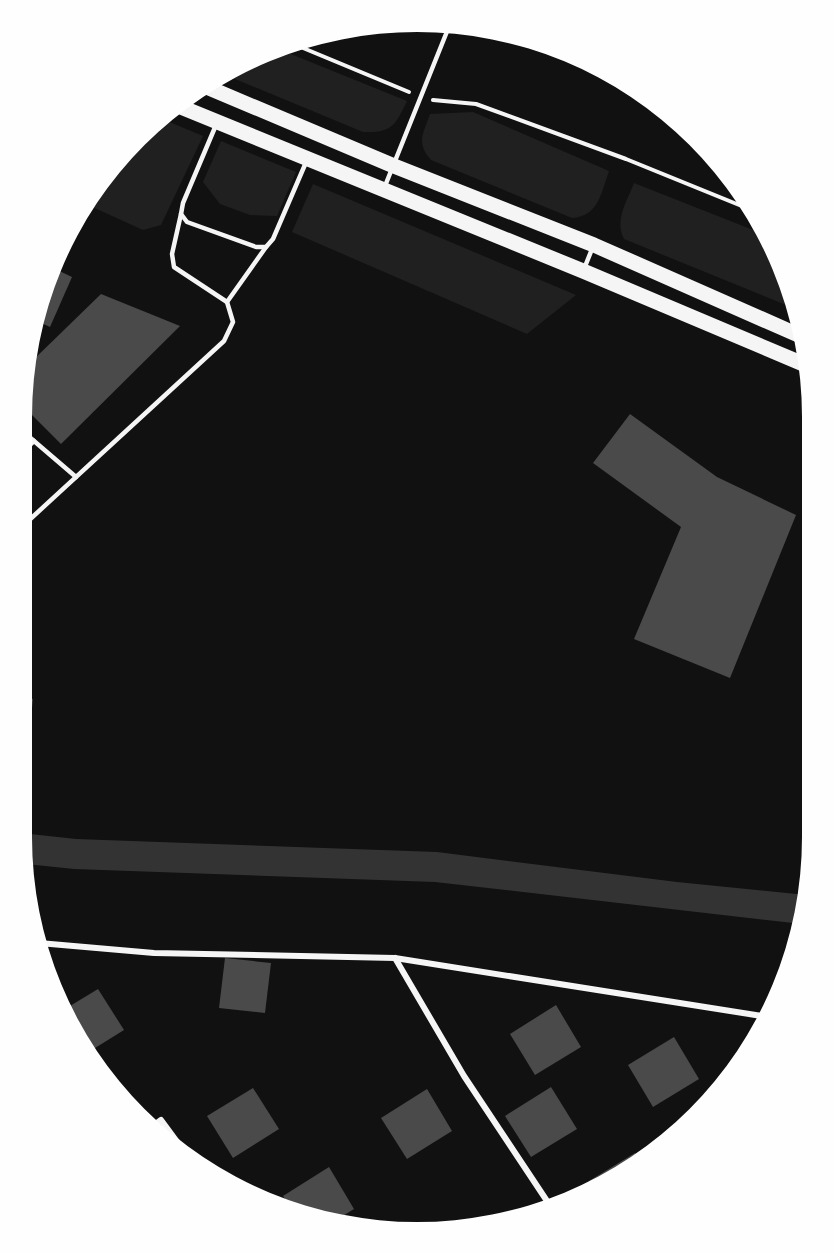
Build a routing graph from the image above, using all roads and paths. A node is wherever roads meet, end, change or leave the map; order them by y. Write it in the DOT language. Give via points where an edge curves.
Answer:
graph roads {
  1 [pos="447,33"];
  2 [pos="303,49"];
  3 [pos="213,90"];
  4 [pos="412,94"];
  5 [pos="430,100"];
  6 [pos="185,109"];
  7 [pos="217,122"];
  8 [pos="307,160"];
  9 [pos="394,166"];
  10 [pos="384,190"];
  11 [pos="739,205"];
  12 [pos="181,214"];
  13 [pos="594,245"];
  14 [pos="266,247"];
  15 [pos="583,271"];
  16 [pos="227,302"];
  17 [pos="793,333"];
  18 [pos="798,362"];
  19 [pos="34,441"];
  20 [pos="76,477"];
  21 [pos="32,517"];
  22 [pos="48,945"];
  23 [pos="396,958"];
  24 [pos="758,1015"];
  25 [pos="158,1122"];
  26 [pos="169,1131"];
  27 [pos="546,1199"];
  1 -- 9 [label="lane"];
  2 -- 4 [label="path"];
  3 -- 9 [label="main road"];
  5 -- 11 [label="path" via="476,104"];
  6 -- 7 [label="main road"];
  7 -- 8 [label="main road"];
  7 -- 12 [label="lane"];
  8 -- 10 [label="main road"];
  8 -- 14 [label="lane"];
  9 -- 10 [label="lane"];
  9 -- 13 [label="main road"];
  10 -- 15 [label="main road"];
  12 -- 14 [label="lane" via="187,222 256,247"];
  12 -- 16 [label="lane" via="172,254 174,267"];
  13 -- 15 [label="lane"];
  13 -- 17 [label="main road"];
  14 -- 16 [label="lane"];
  15 -- 18 [label="main road"];
  16 -- 20 [label="lane" via="233,322 224,341"];
  19 -- 20 [label="lane"];
  20 -- 21 [label="lane"];
  22 -- 23 [label="street" via="154,953"];
  23 -- 24 [label="street"];
  23 -- 27 [label="street" via="464,1076"];
  25 -- 26 [label="street" via="161,1120"];
}
